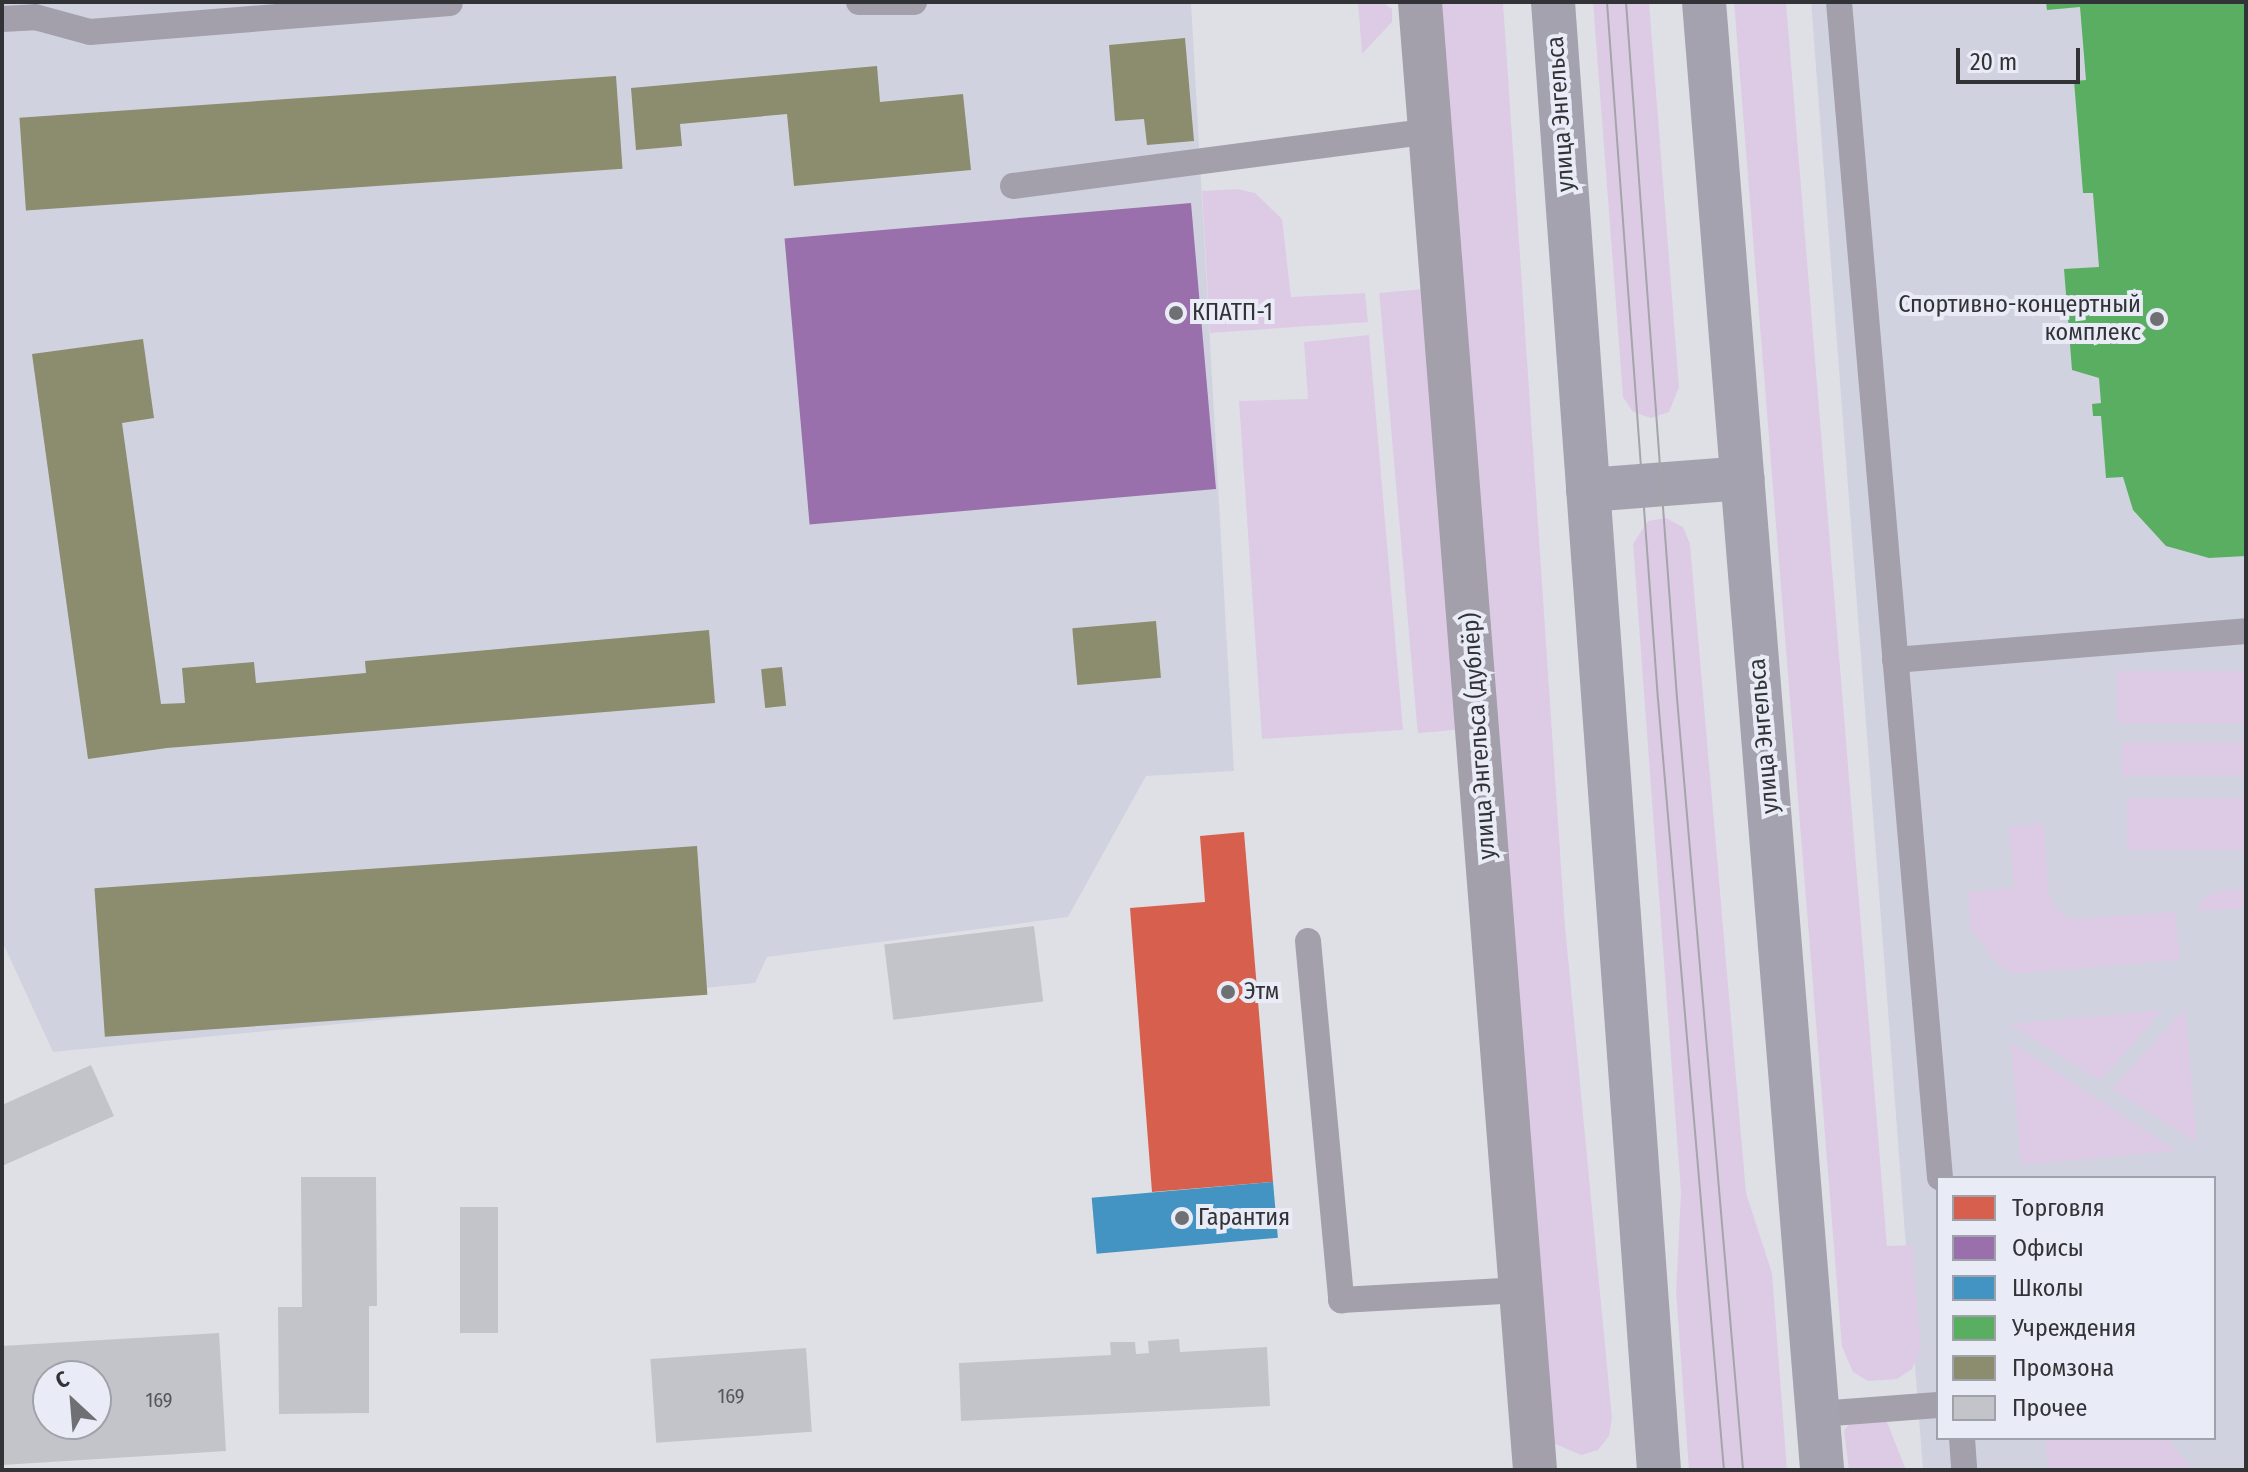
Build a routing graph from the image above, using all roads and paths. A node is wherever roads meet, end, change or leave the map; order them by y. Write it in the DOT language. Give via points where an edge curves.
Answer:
graph roads {
  1 [pos="455,2"];
  2 [pos="859,2"];
  3 [pos="914,2"];
  4 [pos="1420,2"];
  5 [pos="1553,2"];
  6 [pos="1704,2"];
  7 [pos="1839,2"];
  8 [pos="2,19"];
  9 [pos="1430,131"];
  10 [pos="1013,186"];
  11 [pos="1743,478"];
  12 [pos="1588,490"];
  13 [pos="2246,631"];
  14 [pos="1895,660"];
  15 [pos="1308,941"];
  16 [pos="1940,1176"];
  17 [pos="1521,1290"];
  18 [pos="1936,1405"];
  19 [pos="1819,1414"];
  20 [pos="1962,1440"];
  21 [pos="1535,1470"];
  22 [pos="1659,1470"];
  23 [pos="1822,1470"];
  24 [pos="1964,1470"];
  1 -- 8 [label="lane" via="90,32 35,17"];
  2 -- 3 [label="lane"];
  4 -- 9 [label="street, улица Энгельса (дублёр)"];
  5 -- 12 [label="main road, улица Энгельса"];
  6 -- 11 [label="main road, улица Энгельса"];
  7 -- 14 [label="lane"];
  9 -- 10 [label="lane"];
  9 -- 17 [label="street, улица Энгельса (дублёр)"];
  11 -- 12 [label="main road"];
  11 -- 19 [label="main road, улица Энгельса"];
  12 -- 22 [label="main road, улица Энгельса"];
  13 -- 14 [label="lane"];
  14 -- 16 [label="lane"];
  15 -- 17 [label="lane" via="1341,1300"];
  17 -- 21 [label="street, улица Энгельса (дублёр)"];
  18 -- 19 [label="lane"];
  19 -- 23 [label="main road, улица Энгельса"];
  20 -- 24 [label="lane"];
}
